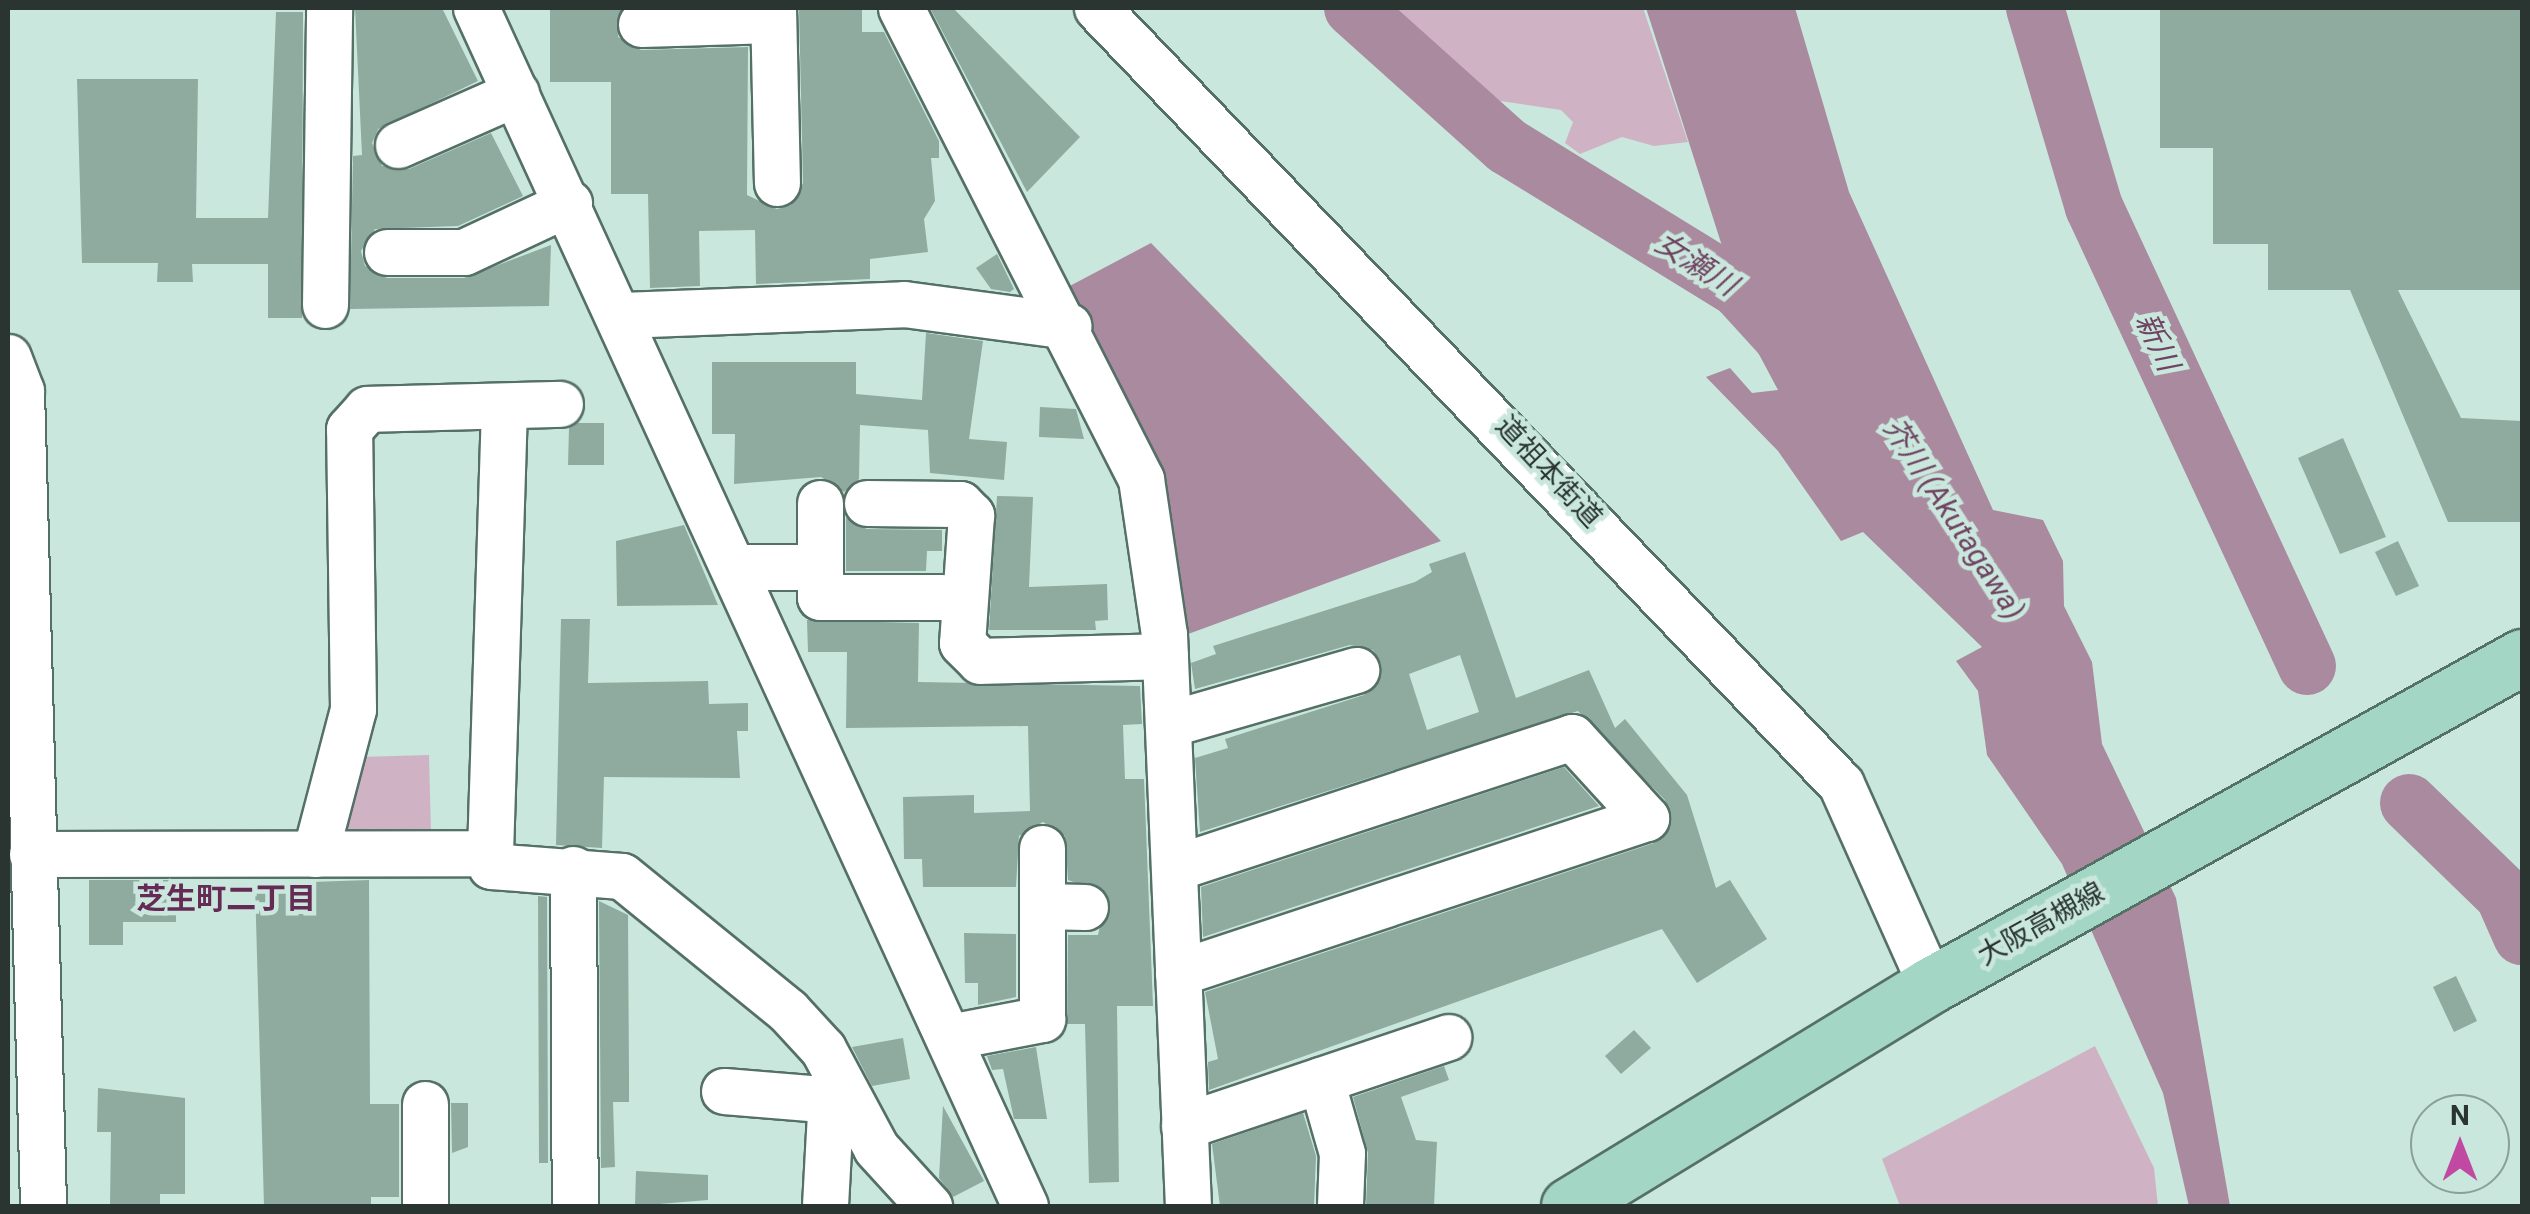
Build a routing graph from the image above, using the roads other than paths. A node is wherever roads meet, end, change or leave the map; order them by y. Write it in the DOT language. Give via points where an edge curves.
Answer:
graph roads {
  1 [pos="329,8"];
  2 [pos="476,8"];
  3 [pos="901,8"];
  4 [pos="1098,8"];
  5 [pos="773,14"];
  6 [pos="641,31"];
  7 [pos="516,93"];
  8 [pos="398,145"];
  9 [pos="777,183"];
  10 [pos="569,204"];
  11 [pos="387,252"];
  12 [pos="325,305"];
  13 [pos="622,315"];
  14 [pos="1069,326"];
  15 [pos="8,357"];
  16 [pos="560,404"];
  17 [pos="504,410"];
  18 [pos="820,502"];
  19 [pos="867,502"];
  20 [pos="736,566"];
  21 [pos="820,567"];
  22 [pos="942,597"];
  23 [pos="1165,656"];
  24 [pos="2522,656"];
  25 [pos="1356,670"];
  26 [pos="1168,724"];
  27 [pos="23,838"];
  28 [pos="1042,848"];
  29 [pos="490,853"];
  30 [pos="315,854"];
  31 [pos="1174,868"];
  32 [pos="573,869"];
  33 [pos="1954,972"];
  34 [pos="1178,973"];
  35 [pos="954,1036"];
  36 [pos="1448,1037"];
  37 [pos="25,1069"];
  38 [pos="752,1078"];
  39 [pos="1321,1080"];
  40 [pos="425,1104"];
  41 [pos="1184,1126"];
  42 [pos="43,1206"];
  43 [pos="425,1206"];
  44 [pos="575,1206"];
  45 [pos="825,1206"];
  46 [pos="928,1206"];
  47 [pos="1025,1206"];
  48 [pos="1188,1206"];
  49 [pos="1340,1206"];
  50 [pos="1569,1206"];
  1 -- 12 [label="street"];
  2 -- 7 [label="street"];
  3 -- 14 [label="street"];
  4 -- 33 [label="street, 道祖本街道" via="1841,784"];
  5 -- 6 [label="street"];
  5 -- 9 [label="street"];
  7 -- 8 [label="street"];
  7 -- 10 [label="street"];
  10 -- 11 [label="street" via="464,252"];
  10 -- 13 [label="street"];
  13 -- 14 [label="street" via="904,304"];
  13 -- 20 [label="street"];
  14 -- 23 [label="street" via="1141,479"];
  15 -- 27 [label="street" via="21,391"];
  16 -- 17 [label="street"];
  17 -- 29 [label="street"];
  17 -- 30 [label="street" via="367,410 349,429 353,709"];
  18 -- 21 [label="street"];
  19 -- 23 [label="street" via="912,486 960,504 971,516 962,643 980,661"];
  20 -- 21 [label="street"];
  20 -- 35 [label="street"];
  21 -- 22 [label="street" via="820,597"];
  23 -- 26 [label="street"];
  24 -- 33 [label="main road, 大阪高槻線"];
  25 -- 26 [label="street"];
  26 -- 31 [label="street"];
  27 -- 30 [label="street"];
  27 -- 37 [label="street"];
  28 -- 35 [label="street" via="1064,906 1042,1018"];
  29 -- 30 [label="street"];
  29 -- 32 [label="street" via="491,866"];
  31 -- 34 [label="street"];
  31 -- 34 [label="street" via="1572,737 1646,818"];
  32 -- 44 [label="street"];
  32 -- 46 [label="street" via="622,876 788,1011 822,1050 876,1148"];
  33 -- 50 [label="main road, 大阪高槻線"];
  34 -- 41 [label="street"];
  35 -- 47 [label="street"];
  36 -- 39 [label="street"];
  37 -- 42 [label="street"];
  38 -- 45 [label="street" via="808,1091 830,1113"];
  39 -- 41 [label="street"];
  39 -- 49 [label="street" via="1342,1153"];
  40 -- 43 [label="street"];
  41 -- 48 [label="street"];
}
